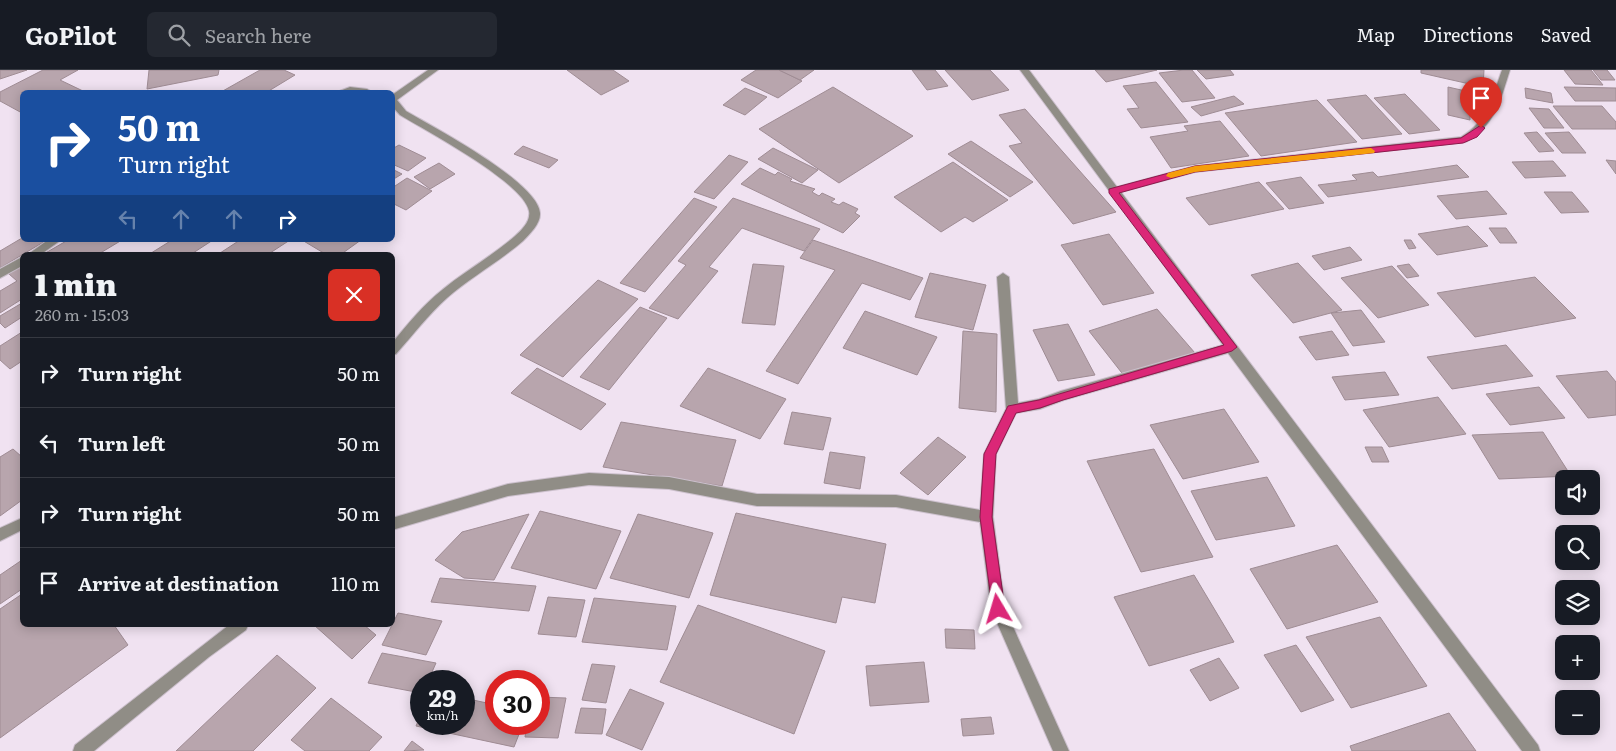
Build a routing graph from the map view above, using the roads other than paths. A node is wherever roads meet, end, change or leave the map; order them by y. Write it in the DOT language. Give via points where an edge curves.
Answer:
graph roads {
  1 [pos="434,70"];
  2 [pos="1024,70"];
  3 [pos="1506,70"];
  4 [pos="395,98"];
  5 [pos="395,104"];
  6 [pos="1113,191"];
  7 [pos="53,242"];
  8 [pos="37,252"];
  9 [pos="20,261"];
  10 [pos="0,274"];
  11 [pos="1003,277"];
  12 [pos="395,347"];
  13 [pos="1232,347"];
  14 [pos="1012,409"];
  15 [pos="986,517"];
  16 [pos="395,523"];
  17 [pos="20,525"];
  18 [pos="0,535"];
  19 [pos="238,627"];
  20 [pos="80,751"];
  21 [pos="1061,751"];
  22 [pos="1532,751"];
  1 -- 4 [label="street"];
  2 -- 6 [label="street"];
  3 -- 6 [label="street" via="1488,120 1474,135 1463,140 1195,169"];
  5 -- 12 [label="street" via="403,113 495,169 530,199 535,211 530,227 516,242 432,304"];
  6 -- 13 [label="street"];
  7 -- 8 [label="street"];
  9 -- 10 [label="street"];
  11 -- 14 [label="street"];
  13 -- 14 [label="street" via="1040,404"];
  13 -- 22 [label="street"];
  14 -- 15 [label="street" via="990,454"];
  15 -- 16 [label="street" via="896,500 757,500 669,482 589,480 508,490"];
  15 -- 21 [label="street" via="998,609"];
  17 -- 18 [label="street"];
  19 -- 20 [label="street"];
}
